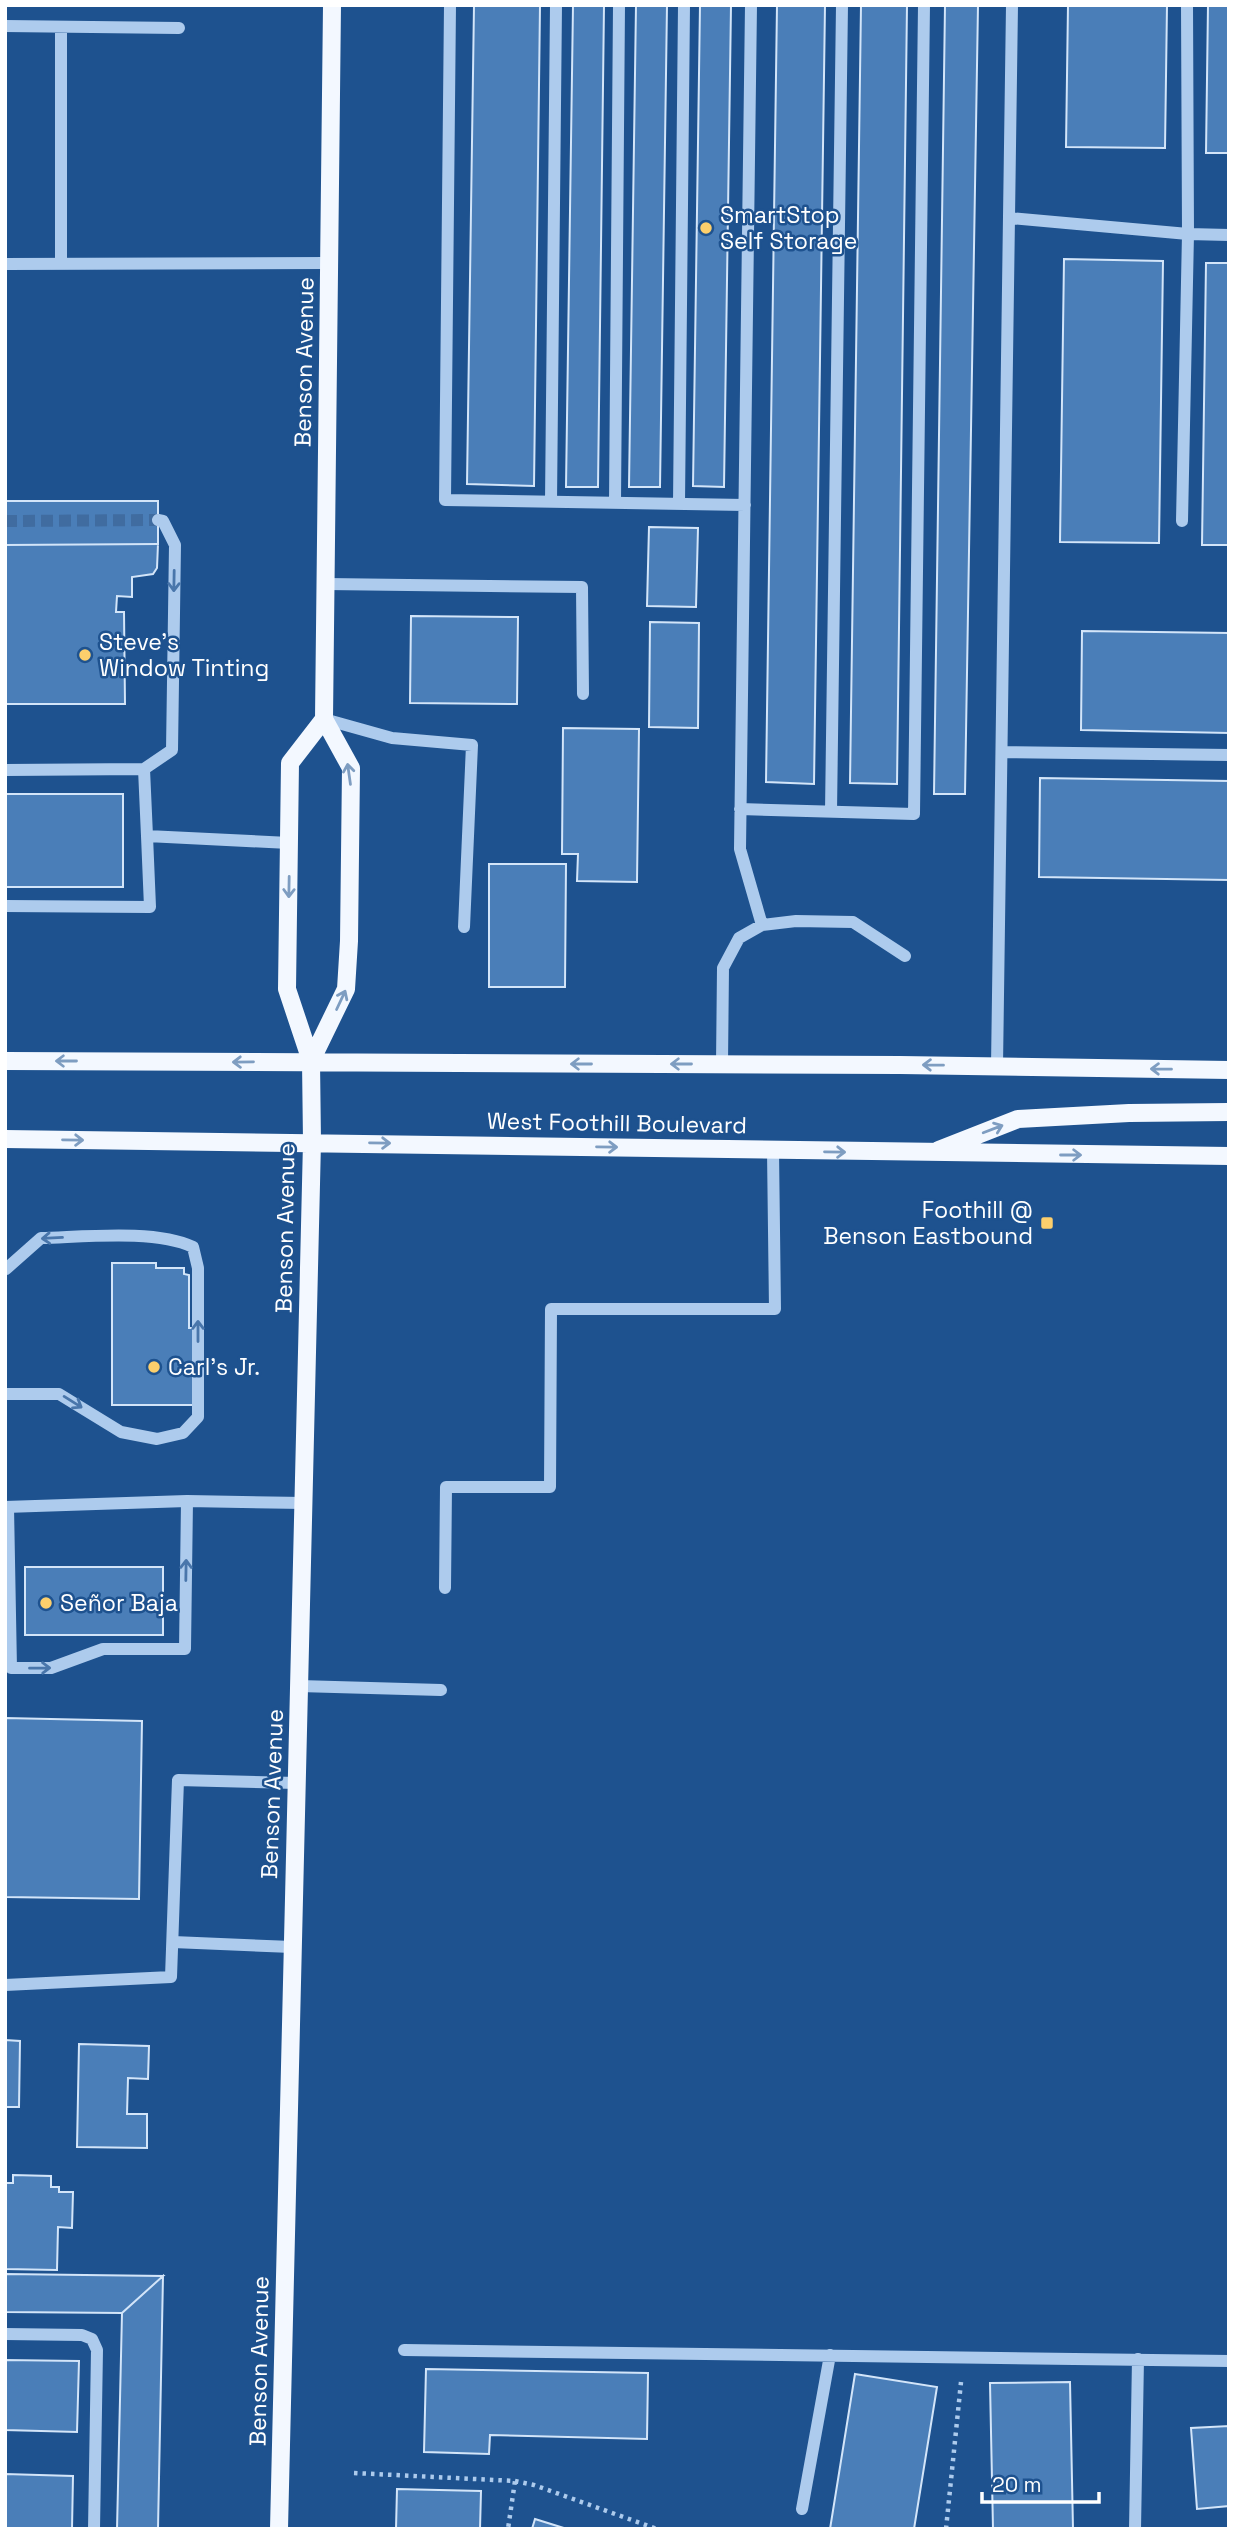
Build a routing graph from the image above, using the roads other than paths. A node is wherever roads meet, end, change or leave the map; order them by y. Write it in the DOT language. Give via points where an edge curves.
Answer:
graph roads {
  1 [pos="332,5"];
  2 [pos="450,5"];
  3 [pos="556,5"];
  4 [pos="619,5"];
  5 [pos="684,5"];
  6 [pos="751,5"];
  7 [pos="842,5"];
  8 [pos="924,5"];
  9 [pos="1012,5"];
  10 [pos="1187,5"];
  11 [pos="5,26"];
  12 [pos="61,27"];
  13 [pos="179,28"];
  14 [pos="1010,218"];
  15 [pos="1188,234"];
  16 [pos="1229,235"];
  17 [pos="329,263"];
  18 [pos="5,264"];
  19 [pos="61,264"];
  20 [pos="551,502"];
  21 [pos="615,503"];
  22 [pos="679,504"];
  23 [pos="745,505"];
  24 [pos="158,520"];
  25 [pos="1182,521"];
  26 [pos="326,584"];
  27 [pos="583,694"];
  28 [pos="324,719"];
  29 [pos="1002,752"];
  30 [pos="1229,755"];
  31 [pos="145,769"];
  32 [pos="5,771"];
  33 [pos="740,809"];
  34 [pos="831,812"];
  35 [pos="147,836"];
  36 [pos="289,843"];
  37 [pos="5,906"];
  38 [pos="762,925"];
  39 [pos="464,927"];
  40 [pos="905,956"];
  41 [pos="5,1061"];
  42 [pos="312,1061"];
  43 [pos="722,1064"];
  44 [pos="998,1066"];
  45 [pos="1229,1070"];
  46 [pos="1229,1112"];
  47 [pos="5,1139"];
  48 [pos="312,1142"];
  49 [pos="773,1150"];
  50 [pos="930,1154"];
  51 [pos="1229,1156"];
  52 [pos="6,1269"];
  53 [pos="7,1394"];
  54 [pos="187,1502"];
  55 [pos="304,1503"];
  56 [pos="7,1507"];
  57 [pos="445,1588"];
  58 [pos="299,1686"];
  59 [pos="441,1690"];
  60 [pos="297,1783"];
  61 [pos="173,1941"];
  62 [pos="292,1947"];
  63 [pos="5,1985"];
  64 [pos="5,2334"];
  65 [pos="404,2350"];
  66 [pos="830,2355"];
  67 [pos="1138,2359"];
  68 [pos="1229,2361"];
  69 [pos="802,2509"];
  70 [pos="94,2529"];
  71 [pos="279,2529"];
  72 [pos="1135,2529"];
  1 -- 17 [label="main road, Benson Avenue"];
  2 -- 20 [label="street" via="445,500"];
  3 -- 20 [label="street"];
  4 -- 21 [label="street"];
  5 -- 22 [label="street"];
  6 -- 23 [label="street"];
  7 -- 34 [label="street"];
  8 -- 34 [label="street" via="914,814"];
  9 -- 14 [label="street"];
  10 -- 15 [label="street"];
  11 -- 12 [label="street"];
  12 -- 13 [label="street"];
  12 -- 19 [label="street"];
  14 -- 15 [label="street"];
  14 -- 29 [label="street"];
  15 -- 16 [label="street"];
  15 -- 25 [label="street"];
  17 -- 19 [label="street"];
  17 -- 26 [label="main road, Benson Avenue"];
  18 -- 19 [label="street"];
  20 -- 21 [label="street"];
  21 -- 22 [label="street"];
  22 -- 23 [label="street"];
  23 -- 33 [label="street"];
  24 -- 31 [label="street, one-way" via="163,521 175,545 172,750"];
  26 -- 27 [label="street" via="582,587"];
  26 -- 28 [label="main road, Benson Avenue"];
  28 -- 36 [label="main road, Benson Avenue" via="290,763"];
  28 -- 39 [label="street" via="391,738 472,745"];
  42 -- 28 [label="main road, Benson Avenue, one-way" via="346,989 349,941 351,768"];
  29 -- 30 [label="street"];
  29 -- 44 [label="street"];
  31 -- 32 [label="street"];
  31 -- 35 [label="street"];
  33 -- 34 [label="street"];
  33 -- 38 [label="street" via="740,849"];
  35 -- 36 [label="street"];
  35 -- 37 [label="street" via="150,907"];
  36 -- 42 [label="main road, Benson Avenue, one-way" via="287,989"];
  38 -- 40 [label="street" via="853,922"];
  38 -- 43 [label="street" via="739,938 723,968"];
  42 -- 41 [label="main road, one-way"];
  43 -- 42 [label="main road, one-way"];
  42 -- 48 [label="main road, Benson Avenue"];
  44 -- 43 [label="main road, one-way"];
  45 -- 44 [label="main road, one-way"];
  50 -- 46 [label="main road, one-way" via="1018,1119"];
  47 -- 48 [label="main road, West Foothill Boulevard, one-way"];
  48 -- 49 [label="main road, West Foothill Boulevard, one-way"];
  48 -- 55 [label="main road, Benson Avenue"];
  49 -- 50 [label="main road, West Foothill Boulevard, one-way"];
  49 -- 57 [label="street" via="775,1309 551,1309 550,1487 446,1487"];
  50 -- 51 [label="main road, West Foothill Boulevard, one-way"];
  53 -- 52 [label="street, one-way" via="59,1394 121,1432 157,1439 183,1433 198,1417 198,1268 193,1247 157,1236 41,1238"];
  54 -- 55 [label="street"];
  54 -- 56 [label="street"];
  56 -- 54 [label="street, one-way" via="11,1668 51,1668 103,1648 185,1649"];
  55 -- 58 [label="main road, Benson Avenue"];
  58 -- 59 [label="street"];
  58 -- 60 [label="main road, Benson Avenue"];
  60 -- 61 [label="street" via="178,1780"];
  60 -- 62 [label="main road, Benson Avenue"];
  61 -- 62 [label="street"];
  61 -- 63 [label="street" via="171,1977"];
  62 -- 71 [label="main road, Benson Avenue"];
  64 -- 70 [label="street" via="92,2339 97,2350"];
  65 -- 66 [label="street"];
  66 -- 67 [label="street"];
  66 -- 69 [label="street"];
  67 -- 68 [label="street"];
  67 -- 72 [label="street"];
}
